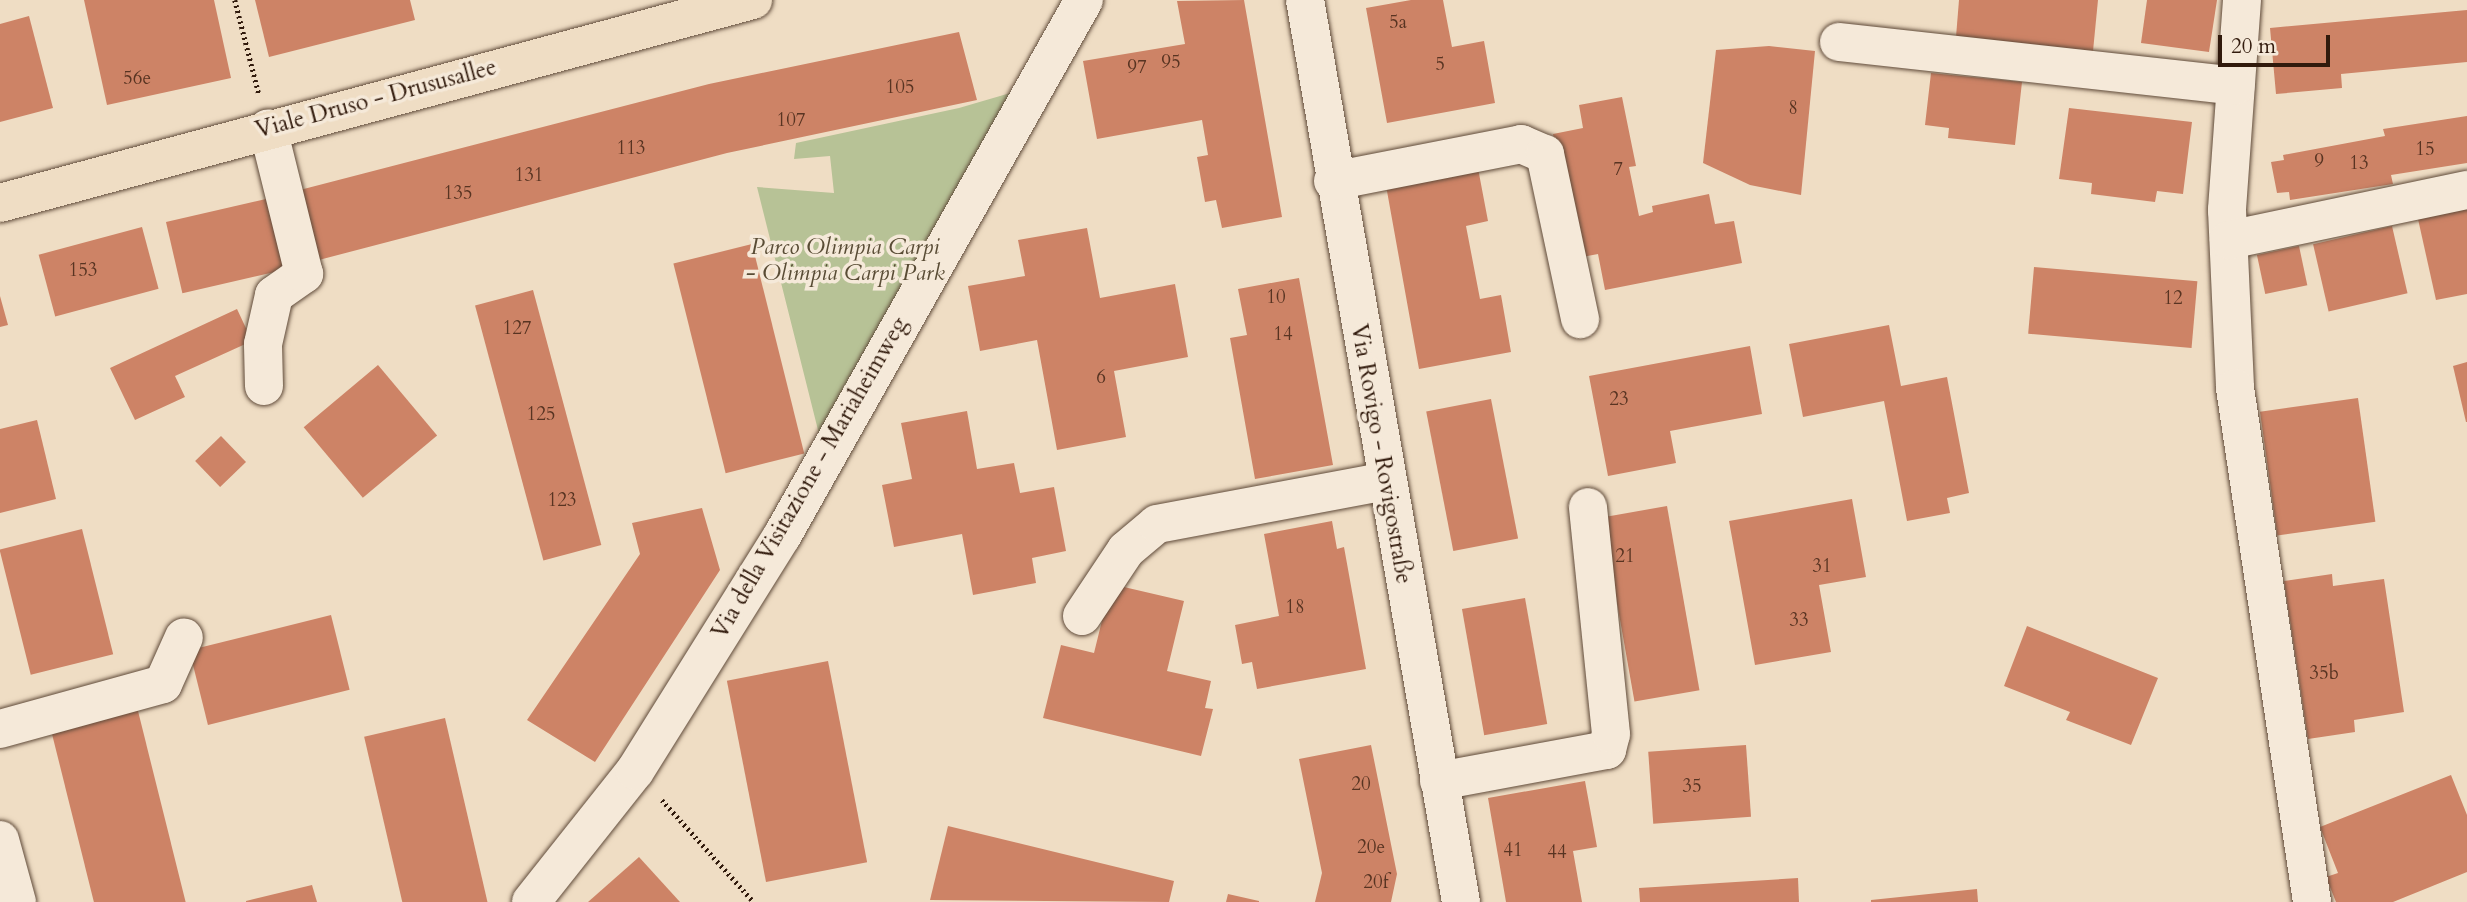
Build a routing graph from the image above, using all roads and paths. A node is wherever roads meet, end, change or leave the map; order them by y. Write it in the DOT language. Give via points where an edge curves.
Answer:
graph roads {
  1 [pos="235,0"];
  2 [pos="753,0"];
  3 [pos="1084,0"];
  4 [pos="2242,0"];
  5 [pos="1303,2"];
  6 [pos="1839,42"];
  7 [pos="2236,86"];
  8 [pos="268,128"];
  9 [pos="1333,181"];
  10 [pos="2467,190"];
  11 [pos="0,203"];
  12 [pos="2229,240"];
  13 [pos="1580,320"];
  14 [pos="264,386"];
  15 [pos="1386,481"];
  16 [pos="1588,507"];
  17 [pos="1082,616"];
  18 [pos="184,637"];
  19 [pos="0,729"];
  20 [pos="635,771"];
  21 [pos="1439,781"];
  22 [pos="0,840"];
  23 [pos="17,902"];
  24 [pos="531,902"];
  25 [pos="754,902"];
  26 [pos="1461,902"];
  27 [pos="2312,902"];
  1 -- 8 [label="path"];
  2 -- 8 [label="main road, Viale Druso - Drususallee"];
  3 -- 20 [label="street, Via della Visitazione - Mariaheimweg" via="782,536"];
  4 -- 7 [label="street"];
  5 -- 9 [label="street, Via Rovigo - Rovigostraße"];
  6 -- 7 [label="street"];
  7 -- 12 [label="street"];
  8 -- 11 [label="main road, Viale Druso - Drususallee"];
  8 -- 14 [label="street" via="304,274 274,295 263,344"];
  9 -- 13 [label="street" via="1521,144 1545,154"];
  9 -- 15 [label="street, Via Rovigo - Rovigostraße"];
  10 -- 12 [label="street"];
  12 -- 27 [label="street" via="2235,388"];
  15 -- 17 [label="street" via="1157,524 1126,550"];
  15 -- 21 [label="street, Via Rovigo - Rovigostraße"];
  16 -- 21 [label="street" via="1611,734 1608,750"];
  18 -- 19 [label="street" via="163,684"];
  20 -- 24 [label="street, Via della Visitazione - Mariaheimweg"];
  20 -- 25 [label="path"];
  21 -- 26 [label="street, Via Rovigo - Rovigostraße"];
  22 -- 23 [label="street"];
}
